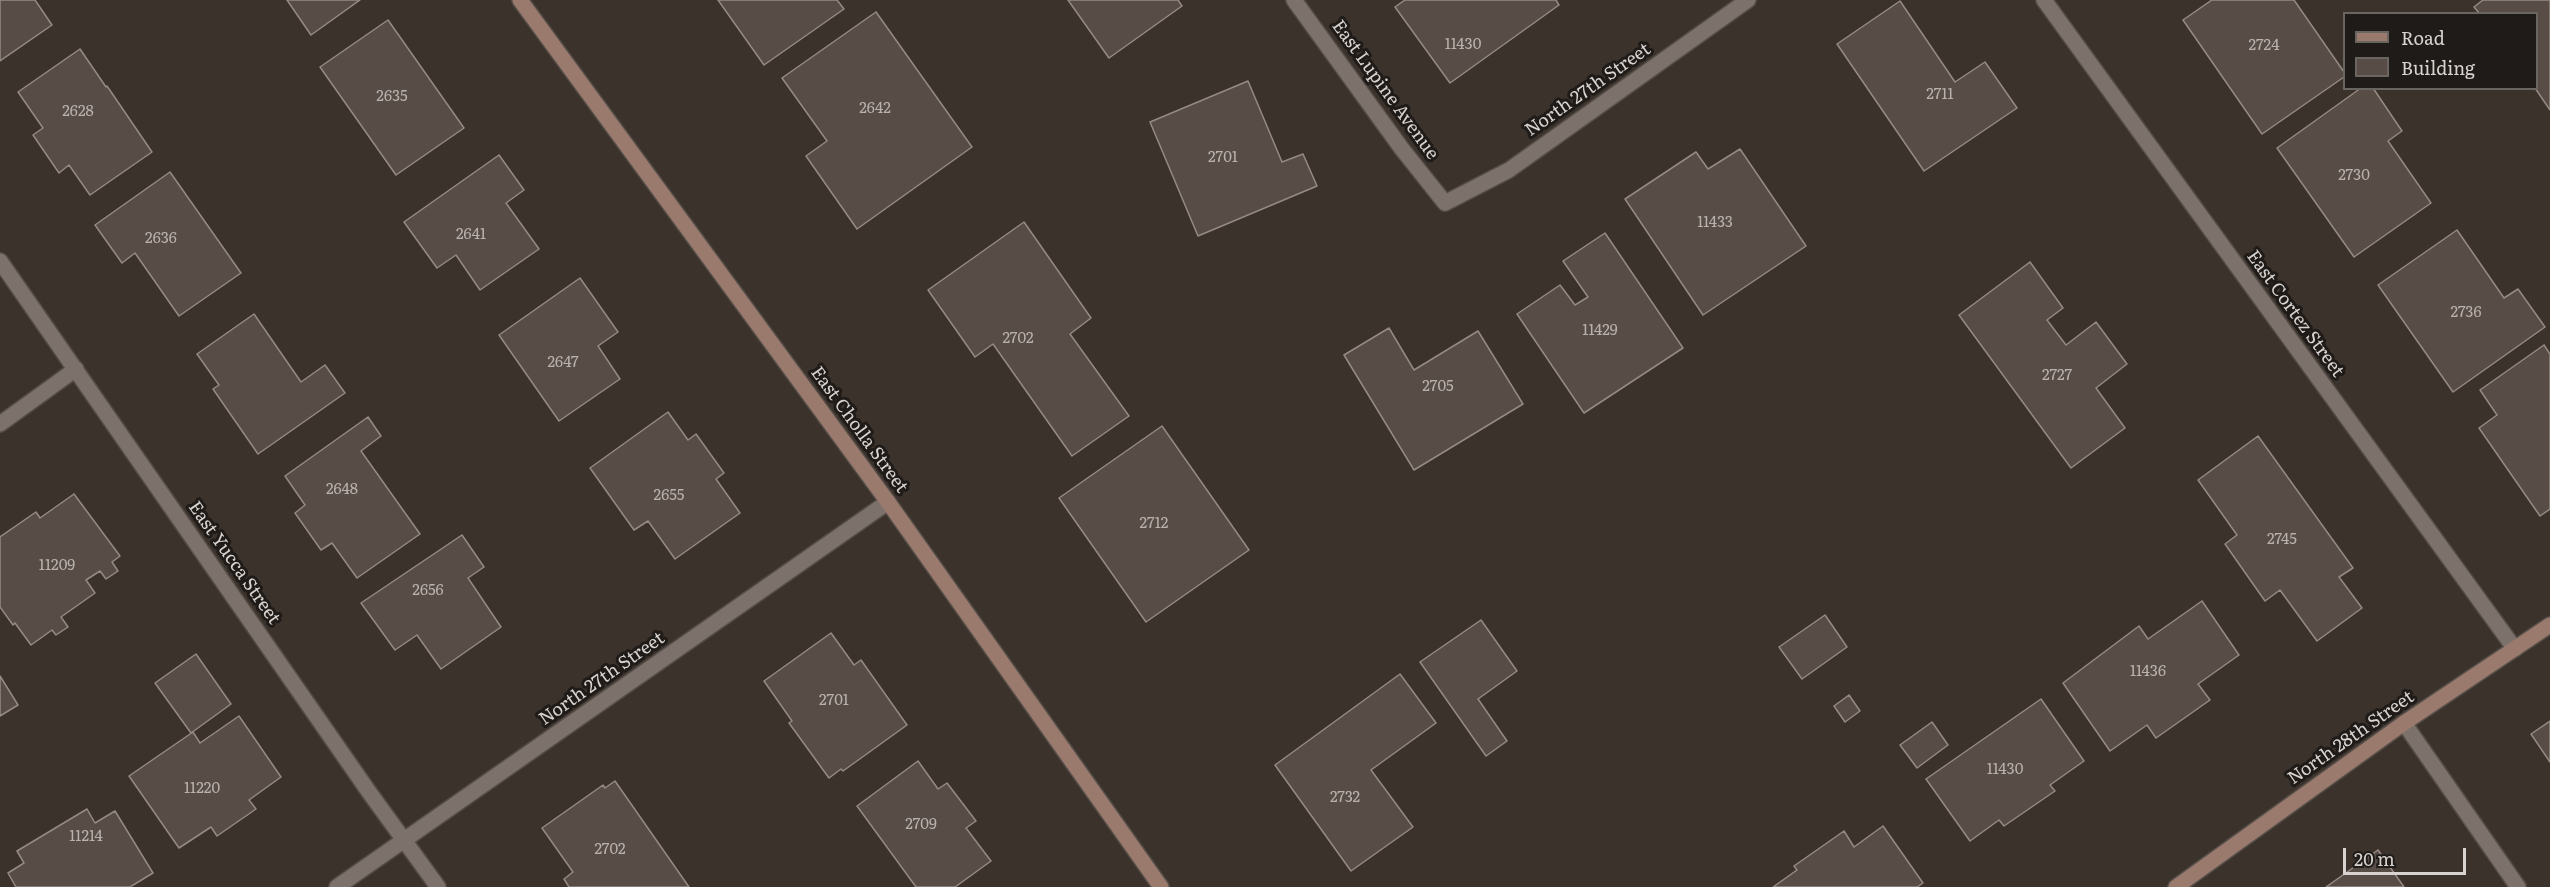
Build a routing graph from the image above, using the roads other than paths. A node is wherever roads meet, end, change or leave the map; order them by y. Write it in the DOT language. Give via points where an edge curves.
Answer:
graph roads {
  1 [pos="520,0"];
  2 [pos="1294,0"];
  3 [pos="1748,0"];
  4 [pos="2044,0"];
  5 [pos="1445,203"];
  6 [pos="0,261"];
  7 [pos="76,369"];
  8 [pos="0,423"];
  9 [pos="888,502"];
  10 [pos="2550,625"];
  11 [pos="2516,649"];
  12 [pos="2404,723"];
  13 [pos="405,841"];
  14 [pos="337,887"];
  15 [pos="438,887"];
  16 [pos="1161,887"];
  17 [pos="2176,887"];
  18 [pos="2518,887"];
  1 -- 9 [label="street, East Cholla Street"];
  2 -- 5 [label="street, East Lupine Avenue"];
  3 -- 5 [label="street, North 27th Street" via="1509,170"];
  4 -- 11 [label="street, East Cortez Street"];
  6 -- 7 [label="street, East Yucca Street"];
  7 -- 8 [label="street"];
  7 -- 13 [label="street, East Yucca Street"];
  9 -- 13 [label="street, North 27th Street"];
  9 -- 16 [label="street, East Cholla Street"];
  10 -- 11 [label="street, North 28th Street"];
  11 -- 12 [label="street, North 28th Street"];
  12 -- 17 [label="street, North 28th Street"];
  12 -- 18 [label="street"];
  13 -- 14 [label="street, North 27th Street"];
  13 -- 15 [label="street, East Yucca Street"];
}
